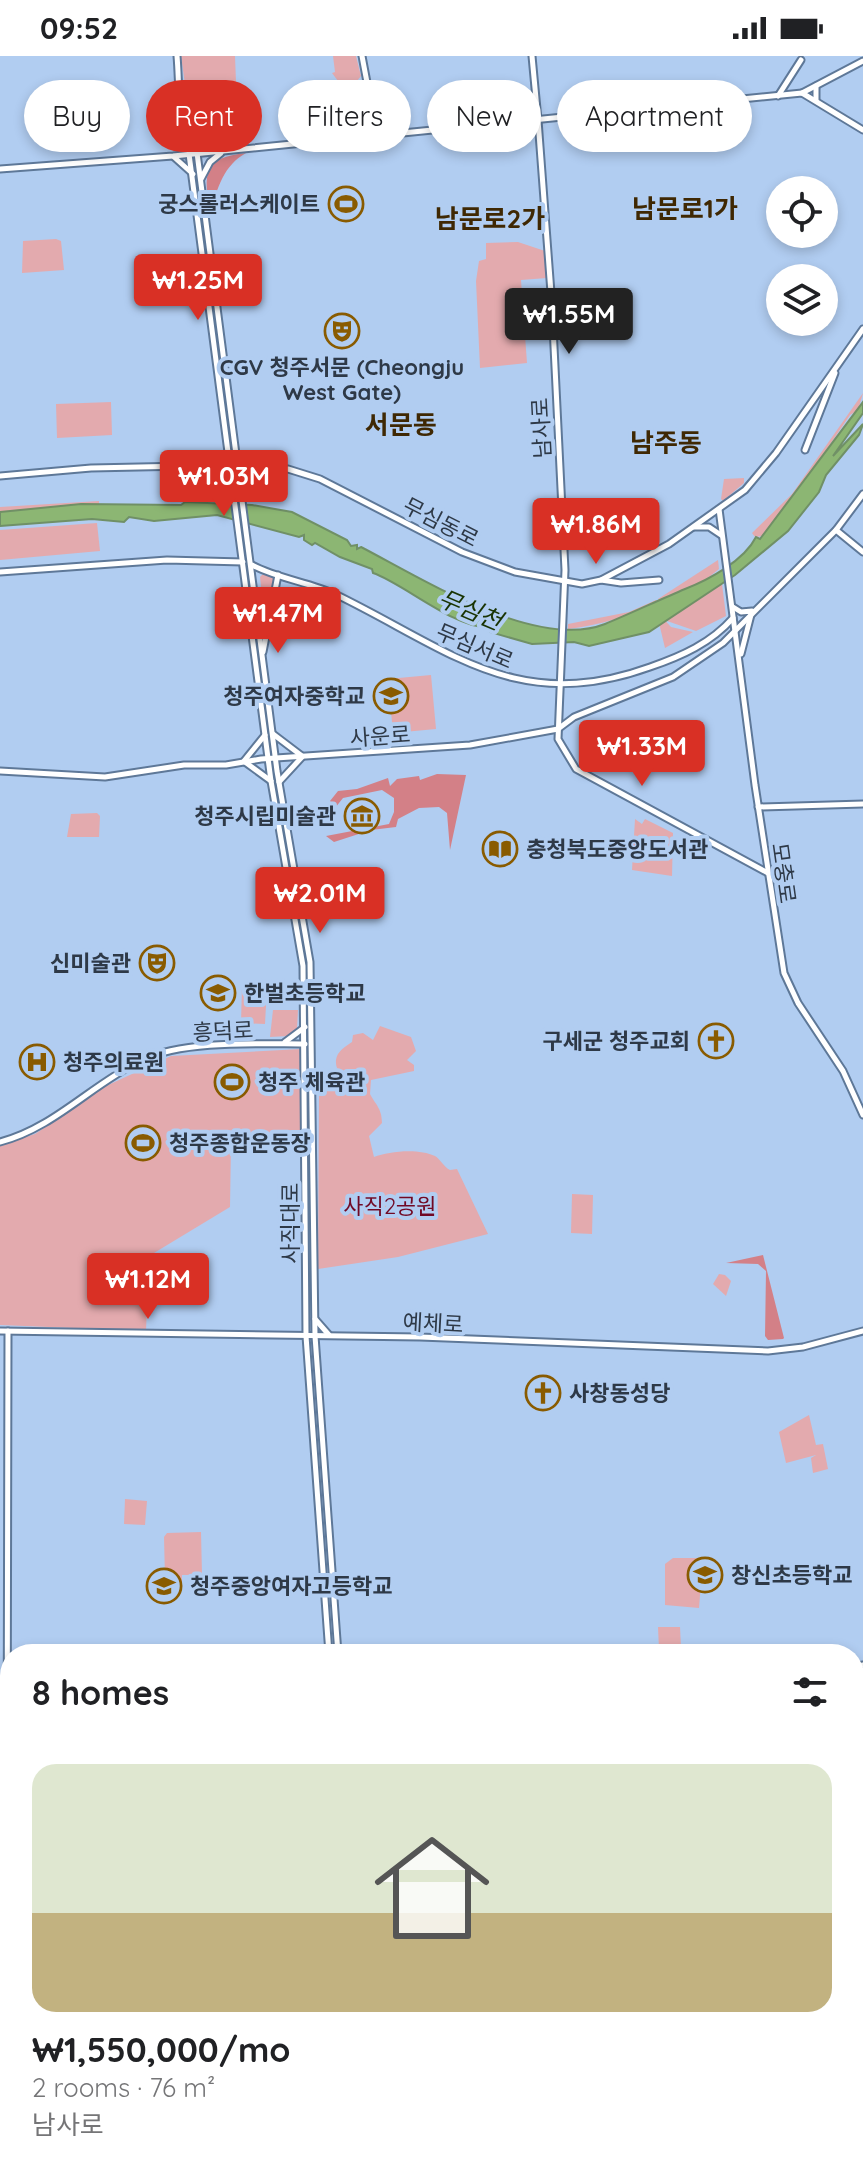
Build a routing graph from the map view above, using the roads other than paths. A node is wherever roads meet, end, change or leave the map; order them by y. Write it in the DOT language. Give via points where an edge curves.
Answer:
graph roads {
  1 [pos="177,56"];
  2 [pos="362,56"];
  3 [pos="532,56"];
  4 [pos="801,60"];
  5 [pos="863,61"];
  6 [pos="180,80"];
  7 [pos="367,80"];
  8 [pos="534,80"];
  9 [pos="816,86"];
  10 [pos="802,93"];
  11 [pos="777,96"];
  12 [pos="816,101"];
  13 [pos="541,120"];
  14 [pos="863,130"];
  15 [pos="209,152"];
  16 [pos="222,152"];
  17 [pos="540,152"];
  18 [pos="193,154"];
  19 [pos="173,156"];
  20 [pos="0,169"];
  21 [pos="193,175"];
  22 [pos="201,180"];
  23 [pos="863,329"];
  24 [pos="837,367"];
  25 [pos="805,450"];
  26 [pos="235,465"];
  27 [pos="0,476"];
  28 [pos="863,494"];
  29 [pos="719,509"];
  30 [pos="693,527"];
  31 [pos="836,530"];
  32 [pos="721,535"];
  33 [pos="863,552"];
  34 [pos="247,555"];
  35 [pos="244,562"];
  36 [pos="252,565"];
  37 [pos="0,572"];
  38 [pos="278,575"];
  39 [pos="601,580"];
  40 [pos="659,580"];
  41 [pos="565,582"];
  42 [pos="732,606"];
  43 [pos="752,611"];
  44 [pos="734,616"];
  45 [pos="735,631"];
  46 [pos="263,652"];
  47 [pos="740,664"];
  48 [pos="558,684"];
  49 [pos="558,729"];
  50 [pos="273,734"];
  51 [pos="265,735"];
  52 [pos="303,756"];
  53 [pos="276,758"];
  54 [pos="268,759"];
  55 [pos="244,761"];
  56 [pos="0,771"];
  57 [pos="271,781"];
  58 [pos="279,782"];
  59 [pos="863,804"];
  60 [pos="758,807"];
  61 [pos="768,873"];
  62 [pos="305,1027"];
  63 [pos="280,1044"];
  64 [pos="305,1044"];
  65 [pos="863,1115"];
  66 [pos="0,1142"];
  67 [pos="315,1317"];
  68 [pos="0,1331"];
  69 [pos="8,1331"];
  70 [pos="863,1331"];
  71 [pos="306,1336"];
  72 [pos="315,1336"];
  73 [pos="330,1336"];
  74 [pos="8,1644"];
  75 [pos="328,1644"];
  76 [pos="337,1644"];
  1 -- 6 [label="street"];
  2 -- 7 [label="street"];
  3 -- 8 [label="street, 남사로"];
  4 -- 11 [label="street"];
  5 -- 9 [label="street"];
  9 -- 10 [label="street"];
  9 -- 12 [label="street"];
  10 -- 11 [label="street"];
  10 -- 12 [label="street"];
  11 -- 13 [label="street"];
  12 -- 14 [label="street"];
  15 -- 18 [label="street"];
  16 -- 22 [label="street"];
  17 -- 41 [label="street, 남사로"];
  18 -- 19 [label="street"];
  18 -- 21 [label="street"];
  18 -- 22 [label="street"];
  19 -- 20 [label="street"];
  19 -- 21 [label="street"];
  21 -- 26 [label="street"];
  22 -- 26 [label="street"];
  23 -- 24 [label="street, 무심동로"];
  24 -- 25 [label="street"];
  24 -- 29 [label="street, 무심동로" via="756,477"];
  26 -- 27 [label="street, 무심동로"];
  26 -- 34 [label="street"];
  26 -- 41 [label="street, 무심동로" via="288,469 320,479 477,558"];
  28 -- 31 [label="street"];
  29 -- 30 [label="street, 무심동로"];
  29 -- 32 [label="street, 모충로"];
  30 -- 32 [label="street" via="709,527"];
  30 -- 39 [label="street, 무심동로"];
  31 -- 33 [label="street"];
  31 -- 43 [label="street"];
  32 -- 42 [label="street, 모충로"];
  34 -- 35 [label="street, 사직대로"];
  34 -- 36 [label="street, 사직대로"];
  35 -- 37 [label="street" via="167,560"];
  35 -- 51 [label="street, 사직대로"];
  36 -- 38 [label="street, 무심서로"];
  36 -- 46 [label="street, 사직대로"];
  38 -- 46 [label="street"];
  38 -- 48 [label="street, 무심서로" via="318,586 461,661 505,678"];
  39 -- 40 [label="street"];
  39 -- 41 [label="street, 무심동로"];
  41 -- 48 [label="street, 남사로"];
  42 -- 43 [label="street"];
  42 -- 44 [label="street, 모충로"];
  43 -- 45 [label="street"];
  43 -- 47 [label="street"];
  44 -- 45 [label="street, 모충로"];
  44 -- 48 [label="street, 무심서로" via="702,645 660,663 619,677"];
  45 -- 47 [label="street, 모충로"];
  45 -- 49 [label="street, 사운로" via="673,677 574,717"];
  46 -- 50 [label="street, 사직대로"];
  47 -- 60 [label="street, 모충로"];
  48 -- 49 [label="street"];
  49 -- 52 [label="street, 사운로" via="470,745"];
  49 -- 61 [label="street" via="564,755 576,769"];
  50 -- 52 [label="street"];
  50 -- 53 [label="street, 사직대로"];
  51 -- 54 [label="street, 사직대로"];
  51 -- 55 [label="street"];
  52 -- 53 [label="street, 사운로"];
  52 -- 58 [label="street"];
  53 -- 54 [label="street, 사운로"];
  53 -- 58 [label="street, 사직대로"];
  54 -- 55 [label="street, 사운로"];
  54 -- 57 [label="street, 사직대로"];
  55 -- 56 [label="street, 사운로" via="105,777"];
  55 -- 57 [label="street"];
  57 -- 62 [label="street, 사직대로" via="303,966"];
  58 -- 67 [label="street, 사직대로" via="311,978"];
  59 -- 60 [label="street"];
  60 -- 61 [label="street, 모충로"];
  61 -- 65 [label="street, 모충로" via="788,984 843,1071"];
  62 -- 63 [label="street"];
  62 -- 64 [label="street, 사직대로"];
  63 -- 64 [label="street, 흥덕로"];
  63 -- 66 [label="street, 흥덕로" via="156,1054 89,1090 32,1132"];
  64 -- 71 [label="street, 사직대로"];
  67 -- 72 [label="street, 사직대로"];
  67 -- 73 [label="street"];
  68 -- 69 [label="street, 예체로"];
  69 -- 71 [label="street, 예체로"];
  69 -- 74 [label="street"];
  70 -- 73 [label="street, 예체로" via="768,1351"];
  71 -- 72 [label="street, 예체로"];
  71 -- 75 [label="street, 사직대로"];
  72 -- 73 [label="street, 예체로"];
  72 -- 76 [label="street, 사직대로"];
}
